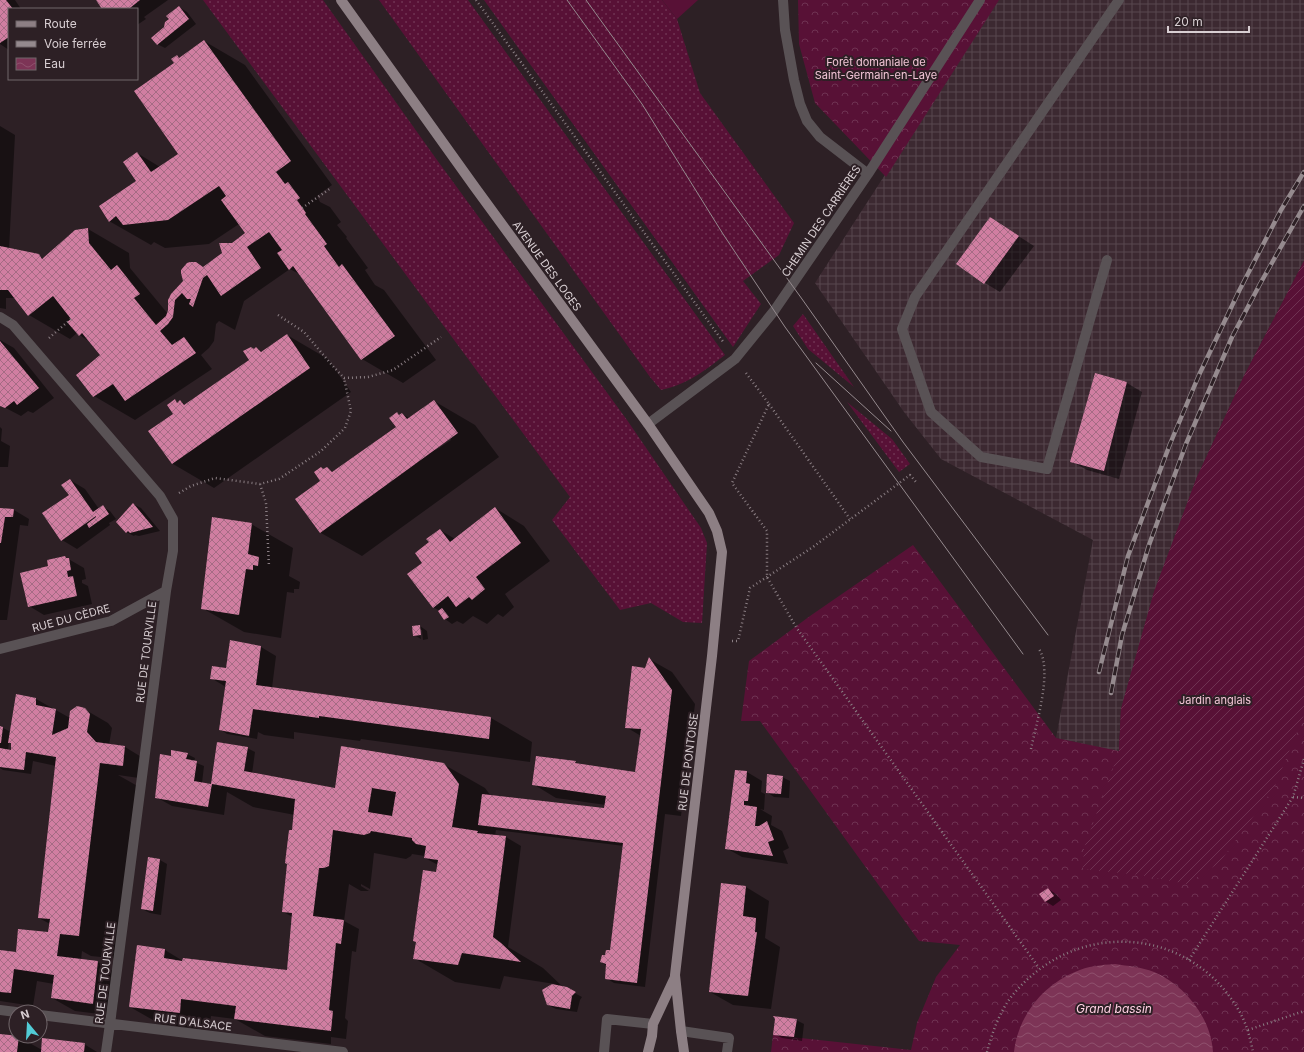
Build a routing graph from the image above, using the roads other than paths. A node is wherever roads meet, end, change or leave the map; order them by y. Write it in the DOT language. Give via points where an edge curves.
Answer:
graph roads {
  1 [pos="341,0"];
  2 [pos="784,0"];
  3 [pos="980,0"];
  4 [pos="1119,0"];
  5 [pos="868,174"];
  6 [pos="1107,260"];
  7 [pos="0,317"];
  8 [pos="648,424"];
  9 [pos="722,552"];
  10 [pos="166,591"];
  11 [pos="0,648"];
  12 [pos="675,975"];
  13 [pos="48,1016"];
  14 [pos="110,1024"];
  15 [pos="653,1024"];
  16 [pos="680,1031"];
  17 [pos="106,1052"];
  18 [pos="343,1052"];
  19 [pos="604,1052"];
  20 [pos="648,1052"];
  21 [pos="684,1052"];
  22 [pos="727,1052"];
  1 -- 8 [label="main road, AVENUE DES LOGES"];
  2 -- 5 [label="street" via="785,30 794,80 800,104 808,121 820,137"];
  3 -- 5 [label="street, CHEMIN DES CARRIÈRES"];
  4 -- 6 [label="street" via="915,297 902,329 931,412 981,457 1047,469"];
  5 -- 8 [label="street, CHEMIN DES CARRIÈRES" via="774,311 735,359"];
  7 -- 10 [label="street, RUE DE TOURVILLE" via="13,325 36,350 160,496 173,519 173,551"];
  8 -- 9 [label="main road, AVENUE DES LOGES" via="709,514 717,531"];
  9 -- 12 [label="main road, RUE DE PONTOISE"];
  10 -- 11 [label="street, RUE DU CÈDRE" via="111,621"];
  10 -- 14 [label="street, RUE DE TOURVILLE"];
  12 -- 15 [label="main road, RUE DE PONTOISE"];
  12 -- 16 [label="main road, RUE DE PONTOISE"];
  13 -- 14 [label="street, RUE D'ALSACE"];
  14 -- 17 [label="street, RUE DE TOURVILLE"];
  14 -- 18 [label="street, RUE D'ALSACE"];
  15 -- 19 [label="street" via="607,1019"];
  15 -- 20 [label="main road, RUE DE PONTOISE"];
  16 -- 21 [label="main road, RUE DE PONTOISE"];
  16 -- 22 [label="street" via="729,1038"];
}
